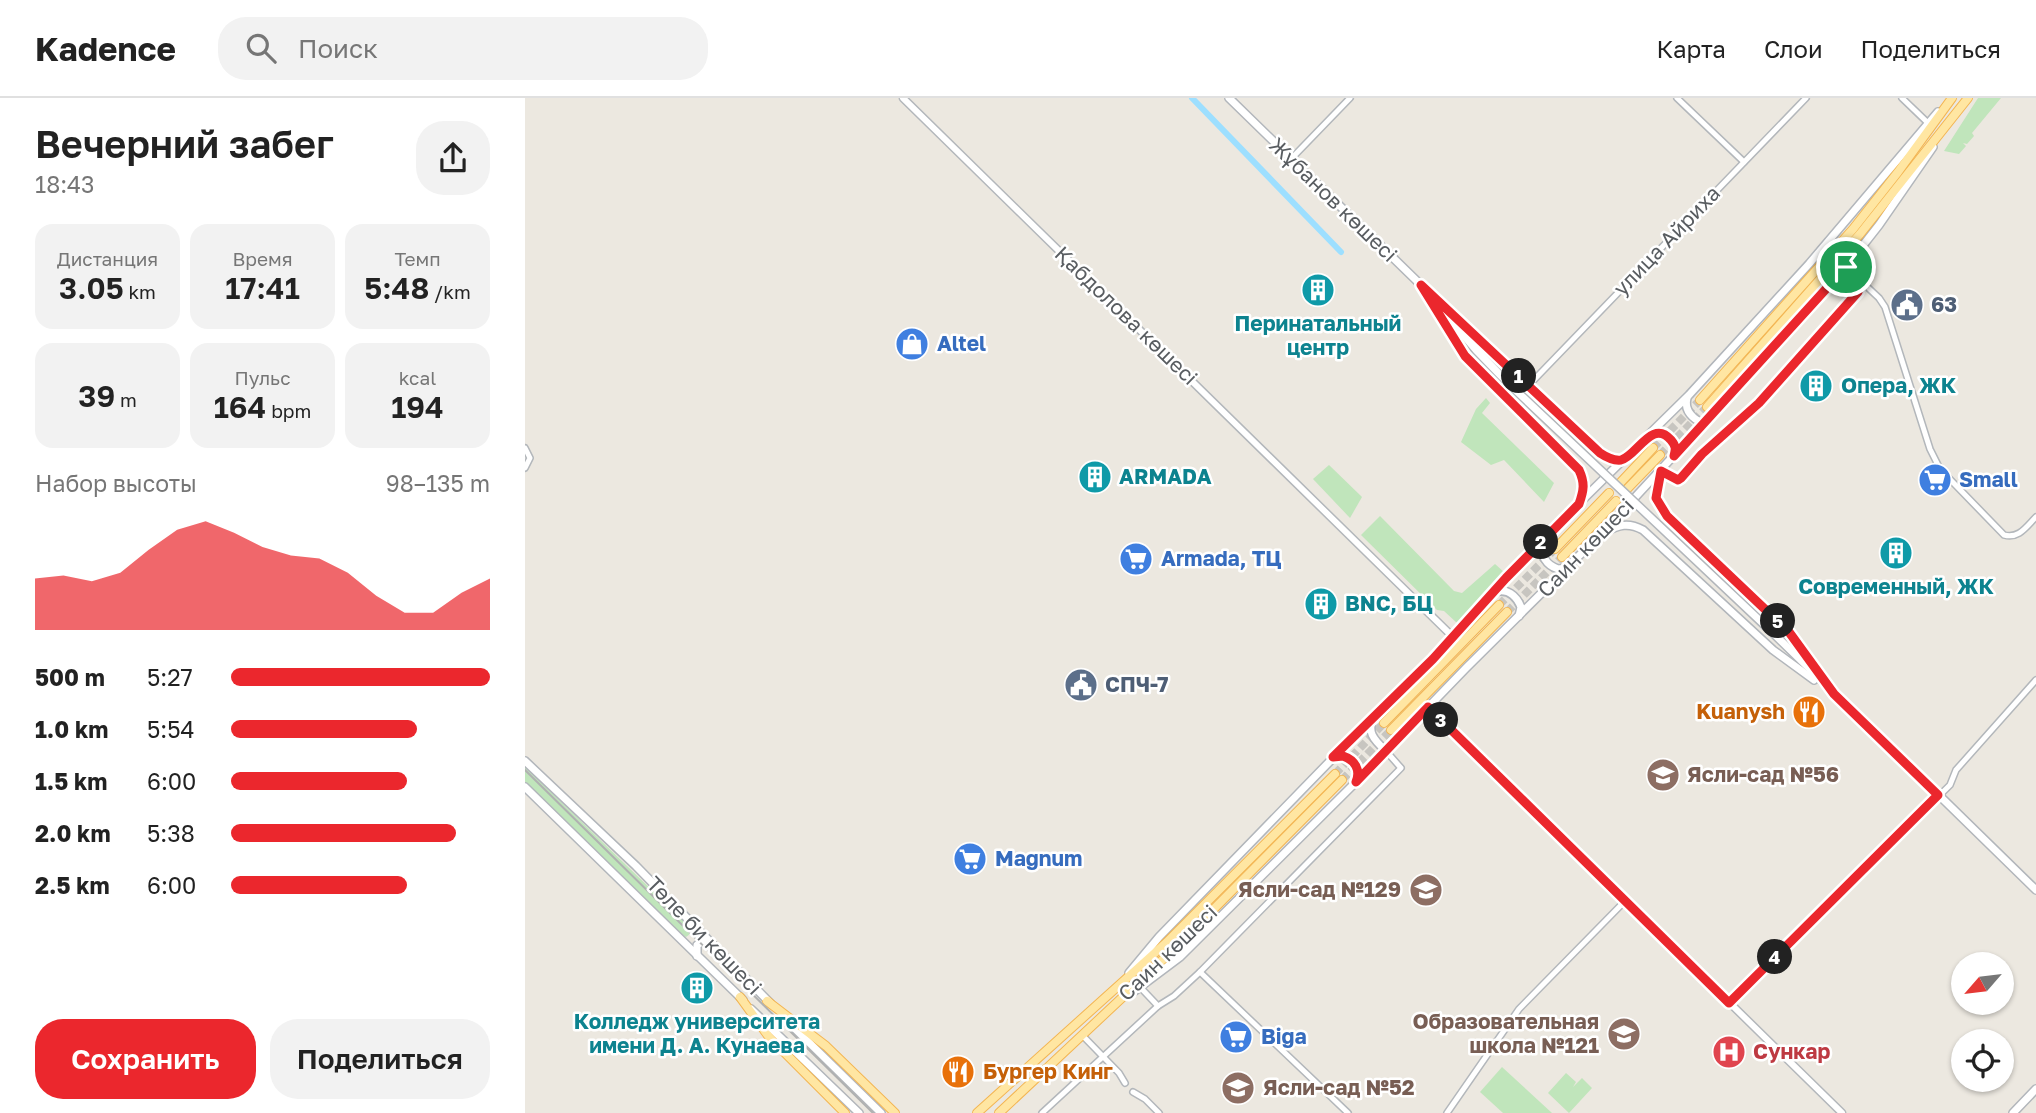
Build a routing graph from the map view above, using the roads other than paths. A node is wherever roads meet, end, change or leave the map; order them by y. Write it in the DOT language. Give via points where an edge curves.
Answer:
graph roads {
  1 [pos="903,98"];
  2 [pos="1229,98"];
  3 [pos="1350,98"];
  4 [pos="1677,98"];
  5 [pos="1806,98"];
  6 [pos="1902,98"];
  7 [pos="1951,98"];
  8 [pos="1968,98"];
  9 [pos="1928,123"];
  10 [pos="1948,124"];
  11 [pos="1291,159"];
  12 [pos="1744,162"];
  13 [pos="1846,267"];
  14 [pos="1861,280"];
  15 [pos="1421,285"];
  16 [pos="1529,385"];
  17 [pos="1689,395"];
  18 [pos="1700,400"];
  19 [pos="1707,407"];
  20 [pos="1708,420"];
  21 [pos="1649,436"];
  22 [pos="525,448"];
  23 [pos="1656,452"];
  24 [pos="1674,456"];
  25 [pos="1625,458"];
  26 [pos="525,468"];
  27 [pos="1661,471"];
  28 [pos="1624,485"];
  29 [pos="1609,494"];
  30 [pos="1616,501"];
  31 [pos="1579,504"];
  32 [pos="2036,517"];
  33 [pos="1601,534"];
  34 [pos="1542,541"];
  35 [pos="1555,549"];
  36 [pos="1562,557"];
  37 [pos="1569,567"];
  38 [pos="1491,594"];
  39 [pos="1499,605"];
  40 [pos="1507,612"];
  41 [pos="1519,617"];
  42 [pos="1452,636"];
  43 [pos="2036,680"];
  44 [pos="1834,694"];
  45 [pos="1428,707"];
  46 [pos="1375,715"];
  47 [pos="1386,751"];
  48 [pos="1333,757"];
  49 [pos="525,761"];
  50 [pos="1356,782"];
  51 [pos="525,787"];
  52 [pos="1938,795"];
  53 [pos="2036,890"];
  54 [pos="1625,901"];
  55 [pos="710,943"];
  56 [pos="697,956"];
  57 [pos="1200,972"];
  58 [pos="1119,984"];
  59 [pos="1140,987"];
  60 [pos="740,998"];
  61 [pos="767,1001"];
  62 [pos="1729,1003"];
  63 [pos="1158,1006"];
  64 [pos="1111,1007"];
  65 [pos="1082,1035"];
  66 [pos="1102,1057"];
  67 [pos="1125,1083"];
  68 [pos="2036,1089"];
  69 [pos="1133,1092"];
  70 [pos="845,1113"];
  71 [pos="859,1113"];
  72 [pos="881,1113"];
  73 [pos="895,1113"];
  74 [pos="976,1113"];
  75 [pos="997,1113"];
  76 [pos="1042,1113"];
  77 [pos="1159,1113"];
  78 [pos="1347,1113"];
  79 [pos="1447,1113"];
  80 [pos="1842,1113"];
  81 [pos="2013,1113"];
  1 -- 42 [label="street, Қабдолова көшесі"];
  2 -- 11 [label="main road, Жұбанов көшесі"];
  3 -- 11 [label="street"];
  4 -- 12 [label="street"];
  5 -- 12 [label="street, улица Айриха"];
  6 -- 9 [label="street"];
  7 -- 9 [label="main road, Саин көшесі"];
  7 -- 18 [label="main road, Саин көшесі" via="1853,229"];
  8 -- 10 [label="main road, Саин көшесі"];
  9 -- 17 [label="main road, Саин көшесі" via="1809,264"];
  10 -- 13 [label="main road, Саин көшесі"];
  10 -- 19 [label="main road, Саин көшесі" via="1851,245"];
  11 -- 15 [label="main road, Жұбанов көшесі"];
  12 -- 16 [label="street, улица Айриха"];
  13 -- 14 [label="street"];
  13 -- 20 [label="main road, Саин көшесі"];
  14 -- 27 [label="street" via="1858,292 1759,403 1681,478"];
  14 -- 32 [label="street" via="1885,306 1940,469 2004,535 2019,534"];
  15 -- 16 [label="main road"];
  15 -- 31 [label="main road" via="1465,356 1579,470 1584,485"];
  15 -- 44 [label="main road, Жұбанов көшесі, bridge" via="1508,383"];
  16 -- 25 [label="main road" via="1606,457"];
  17 -- 20 [label="main road" via="1689,413 1700,422"];
  17 -- 21 [label="main road, Саин көшесі"];
  20 -- 24 [label="main road, Саин көшесі"];
  21 -- 24 [label="main road" via="1669,438"];
  21 -- 25 [label="main road, Саин көшесі"];
  22 -- 26 [label="street" via="530,458"];
  23 -- 28 [label="main road, Саин көшесі"];
  24 -- 27 [label="main road, Саин көшесі"];
  25 -- 31 [label="main road, Саин көшесі"];
  27 -- 33 [label="main road, Саин көшесі"];
  27 -- 44 [label="main road" via="1656,498 1667,516 1789,632"];
  29 -- 35 [label="main road, Саин көшесі"];
  30 -- 36 [label="main road, Саин көшесі"];
  31 -- 34 [label="main road, Саин көшесі"];
  33 -- 37 [label="main road, Саин көшесі"];
  33 -- 44 [label="main road" via="1629,524 1643,530 1773,650"];
  34 -- 37 [label="main road" via="1547,563 1558,569"];
  34 -- 38 [label="main road, Саин көшесі"];
  37 -- 41 [label="main road, Саин көшесі"];
  38 -- 41 [label="main road" via="1501,590 1514,596 1521,607"];
  38 -- 42 [label="main road, Саин көшесі"];
  39 -- 40 [label="main road" via="1388,726"];
  41 -- 45 [label="main road, Саин көшесі"];
  42 -- 46 [label="main road, Саин көшесі"];
  43 -- 52 [label="street"];
  44 -- 52 [label="main road, Жұбанов көшесі"];
  45 -- 47 [label="main road, Саин көшесі"];
  45 -- 54 [label="street"];
  46 -- 47 [label="main road" via="1370,731"];
  46 -- 48 [label="main road, Саин көшесі"];
  47 -- 50 [label="main road, Саин көшесі"];
  47 -- 57 [label="street" via="1401,768"];
  48 -- 50 [label="main road" via="1354,762 1359,774"];
  48 -- 58 [label="main road, Саин көшесі"];
  49 -- 55 [label="main road, Төле би көшесі"];
  50 -- 59 [label="main road, Саин көшесі" via="1180,957"];
  51 -- 56 [label="main road, Төле би көшесі"];
  52 -- 53 [label="main road, Жұбанов көшесі"];
  52 -- 62 [label="street"];
  54 -- 62 [label="street"];
  54 -- 79 [label="street" via="1518,1009"];
  55 -- 56 [label="main road" via="700,942"];
  55 -- 61 [label="main road, Төле би көшесі"];
  56 -- 60 [label="main road, Төле би көшесі"];
  57 -- 63 [label="street"];
  57 -- 78 [label="street"];
  58 -- 64 [label="main road, Саин көшесі" via="1339,777 1173,950"];
  58 -- 74 [label="main road, Саин көшесі"];
  59 -- 63 [label="street"];
  59 -- 64 [label="main road, Саин көшесі"];
  60 -- 70 [label="main road" via="769,1037"];
  60 -- 71 [label="main road, Төле би көшесі"];
  61 -- 72 [label="main road, Төле би көшесі"];
  61 -- 73 [label="main road" via="816,1037"];
  62 -- 80 [label="street"];
  63 -- 66 [label="street"];
  64 -- 65 [label="main road"];
  65 -- 66 [label="street"];
  65 -- 75 [label="main road"];
  66 -- 67 [label="street"];
  66 -- 76 [label="street"];
  68 -- 81 [label="main road"];
  69 -- 77 [label="street"];
}
